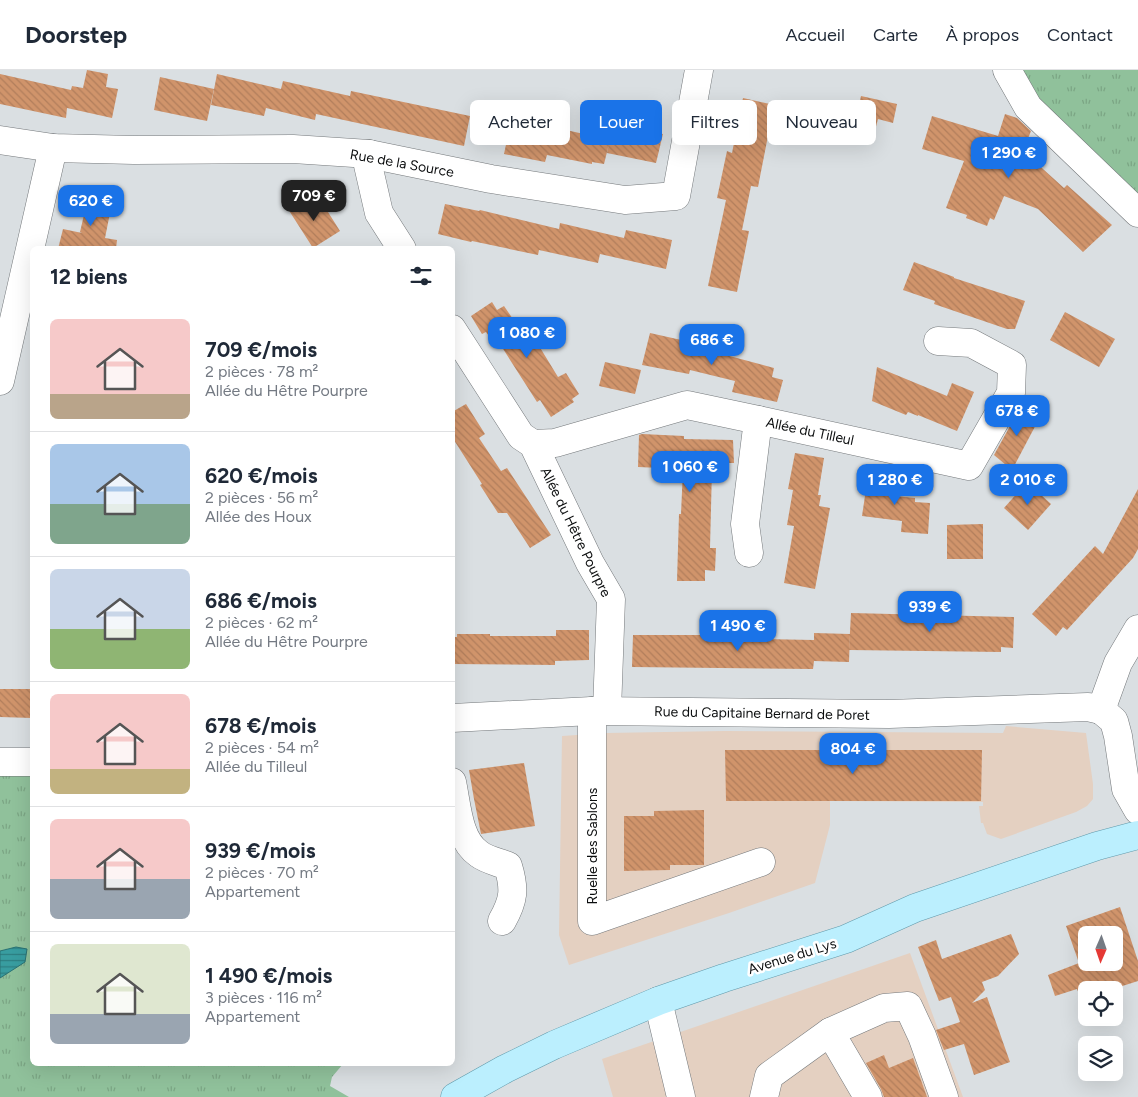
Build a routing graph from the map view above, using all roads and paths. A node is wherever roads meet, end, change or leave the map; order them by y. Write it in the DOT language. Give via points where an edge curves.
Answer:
graph roads {
  1 [pos="698,70"];
  2 [pos="1007,70"];
  3 [pos="0,140"];
  4 [pos="53,148"];
  5 [pos="370,154"];
  6 [pos="1138,214"];
  7 [pos="31,246"];
  8 [pos="400,246"];
  9 [pos="30,249"];
  10 [pos="455,334"];
  11 [pos="938,341"];
  12 [pos="0,381"];
  13 [pos="758,420"];
  14 [pos="533,444"];
  15 [pos="749,553"];
  16 [pos="1138,629"];
  17 [pos="1101,710"];
  18 [pos="600,711"];
  19 [pos="455,718"];
  20 [pos="0,762"];
  21 [pos="30,762"];
  22 [pos="455,797"];
  23 [pos="1138,810"];
  24 [pos="1138,835"];
  25 [pos="761,862"];
  26 [pos="502,921"];
  27 [pos="658,1001"];
  28 [pos="830,1032"];
  29 [pos="455,1097"];
  30 [pos="681,1097"];
  31 [pos="764,1097"];
  32 [pos="868,1097"];
  33 [pos="944,1097"];
  1 -- 5 [label="street, Rue de la Source" via="676,196 625,200 491,179"];
  2 -- 6 [label="street" via="1028,107"];
  3 -- 4 [label="street, Rue de la Source"];
  4 -- 5 [label="street, Rue de la Source" via="293,149"];
  4 -- 7 [label="street"];
  5 -- 8 [label="street" via="368,165 379,213"];
  9 -- 12 [label="street"];
  10 -- 14 [label="street, Allée du Hêtre Pourpre" via="522,436"];
  11 -- 13 [label="street, Allée du Tilleul" via="970,343 1012,366 1010,393 969,466"];
  13 -- 14 [label="street" via="687,405 555,443"];
  13 -- 15 [label="street" via="745,524"];
  14 -- 18 [label="street, Allée du Hêtre Pourpre" via="590,563 611,599"];
  16 -- 17 [label="street" via="1118,663"];
  17 -- 18 [label="street, Rue du Capitaine Bernard de Poret" via="1088,707 889,714"];
  17 -- 23 [label="street" via="1114,721 1126,789"];
  18 -- 19 [label="street, Rue du Capitaine Bernard de Poret"];
  18 -- 25 [label="street, Ruelle des Sablons" via="592,921"];
  20 -- 21 [label="street"];
  22 -- 26 [label="street" via="468,845 479,854 508,866 513,890 511,906"];
  24 -- 27 [label="main road, Avenue du Lys" via="915,908 846,940"];
  27 -- 29 [label="main road, Avenue du Lys" via="554,1045"];
  27 -- 30 [label="street"];
  28 -- 31 [label="street" via="769,1076"];
  28 -- 32 [label="street"];
  28 -- 33 [label="street" via="884,1008 908,1006"];
}
